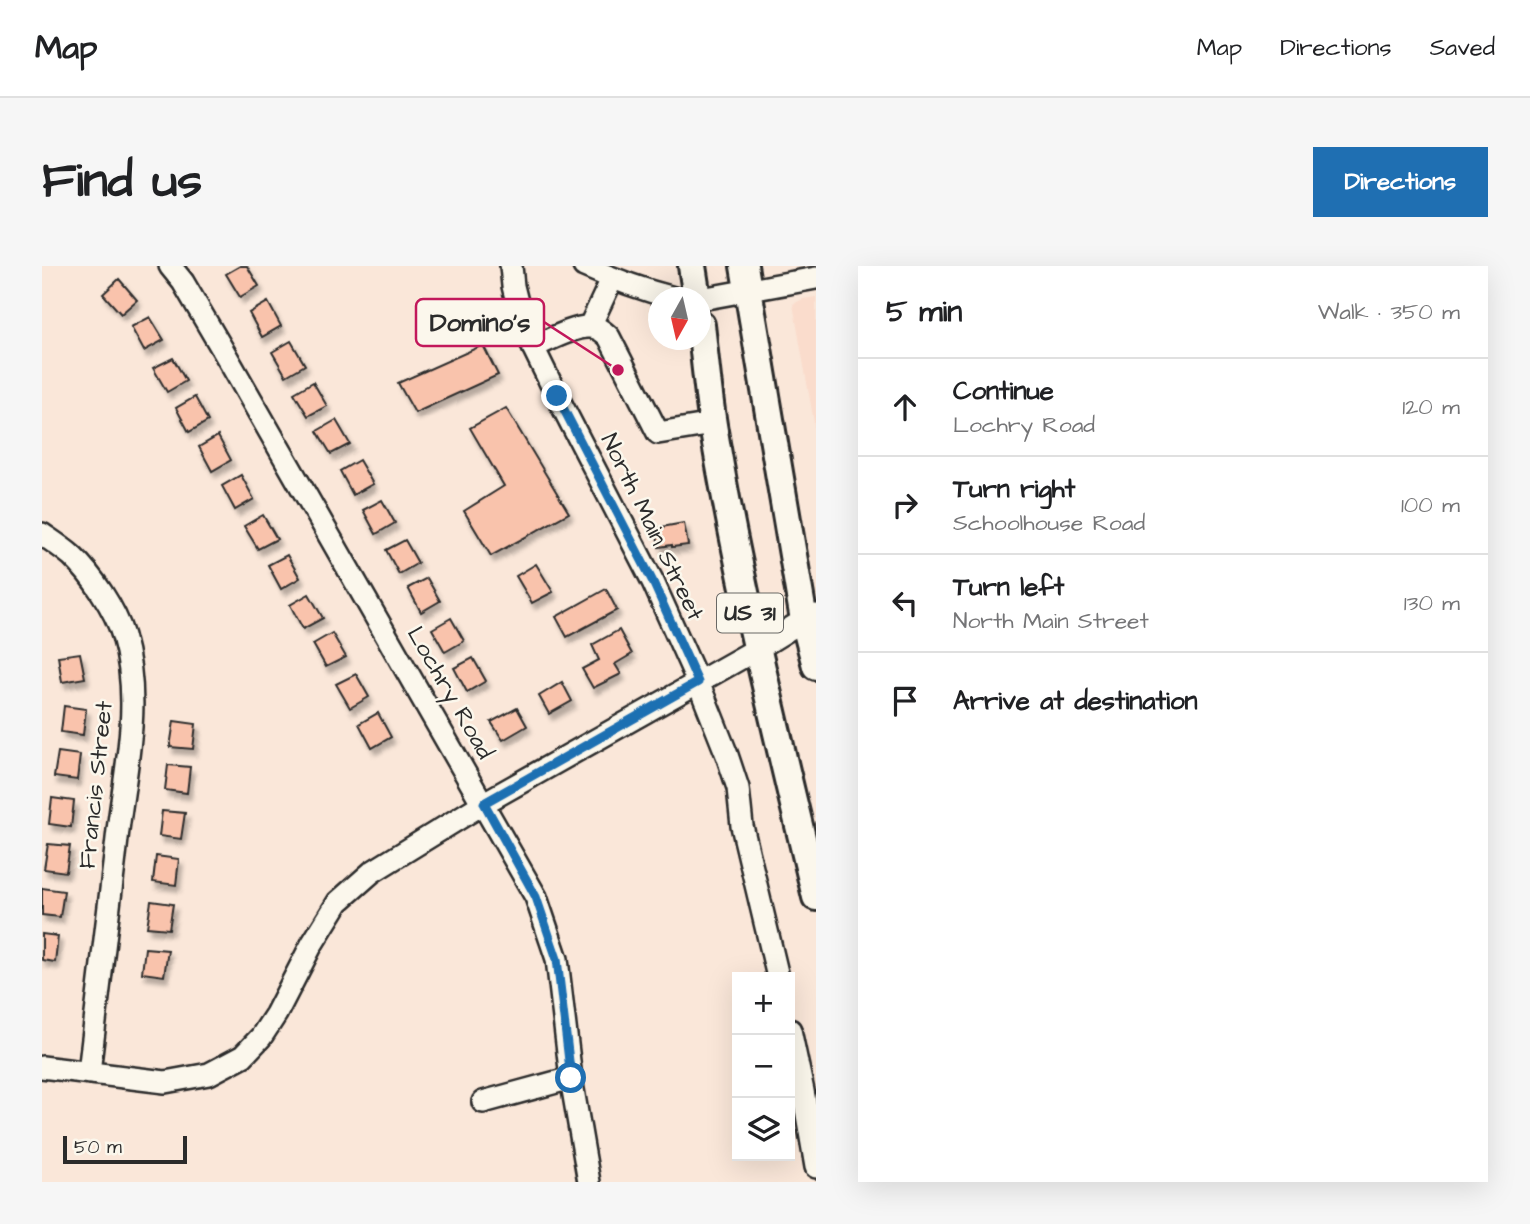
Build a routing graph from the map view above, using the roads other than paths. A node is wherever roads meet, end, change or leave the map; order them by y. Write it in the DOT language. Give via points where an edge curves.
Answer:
graph roads {
  1 [pos="170,266"];
  2 [pos="511,266"];
  3 [pos="584,266"];
  4 [pos="692,266"];
  5 [pos="816,278"];
  6 [pos="612,279"];
  7 [pos="746,279"];
  8 [pos="697,287"];
  9 [pos="648,290"];
  10 [pos="711,293"];
  11 [pos="590,326"];
  12 [pos="533,347"];
  13 [pos="704,350"];
  14 [pos="713,424"];
  15 [pos="42,534"];
  16 [pos="810,618"];
  17 [pos="757,649"];
  18 [pos="816,666"];
  19 [pos="698,682"];
  20 [pos="484,803"];
  21 [pos="816,897"];
  22 [pos="777,972"];
  23 [pos="791,1035"];
  24 [pos="42,1067"];
  25 [pos="89,1072"];
  26 [pos="571,1078"];
  27 [pos="483,1102"];
  28 [pos="816,1167"];
  29 [pos="589,1182"];
  1 -- 20 [label="street, Lochry Road"];
  2 -- 12 [label="street, North Main Street" via="519,310"];
  3 -- 6 [label="street"];
  4 -- 8 [label="main road"];
  5 -- 7 [label="street"];
  6 -- 9 [label="street"];
  6 -- 11 [label="street"];
  7 -- 10 [label="street"];
  7 -- 16 [label="main road, US 31"];
  11 -- 12 [label="street"];
  11 -- 14 [label="street" via="609,337 658,433"];
  12 -- 19 [label="street, North Main Street" via="653,582"];
  13 -- 14 [label="main road, US 31"];
  14 -- 17 [label="main road, US 31"];
  15 -- 25 [label="street, Francis Street" via="72,556 110,608 130,662 133,693"];
  16 -- 17 [label="street"];
  16 -- 18 [label="main road, US 31"];
  17 -- 19 [label="street"];
  17 -- 21 [label="main road, US 31"];
  19 -- 20 [label="street"];
  19 -- 22 [label="street, North Main Street" via="738,788 742,826"];
  20 -- 25 [label="street" via="372,872 338,902 276,1014 243,1056 209,1074 165,1083"];
  20 -- 26 [label="street, Lochry Road" via="536,897 557,959"];
  23 -- 28 [label="street"];
  24 -- 25 [label="street"];
  26 -- 27 [label="street"];
  26 -- 29 [label="street, Lochry Road"];
}
